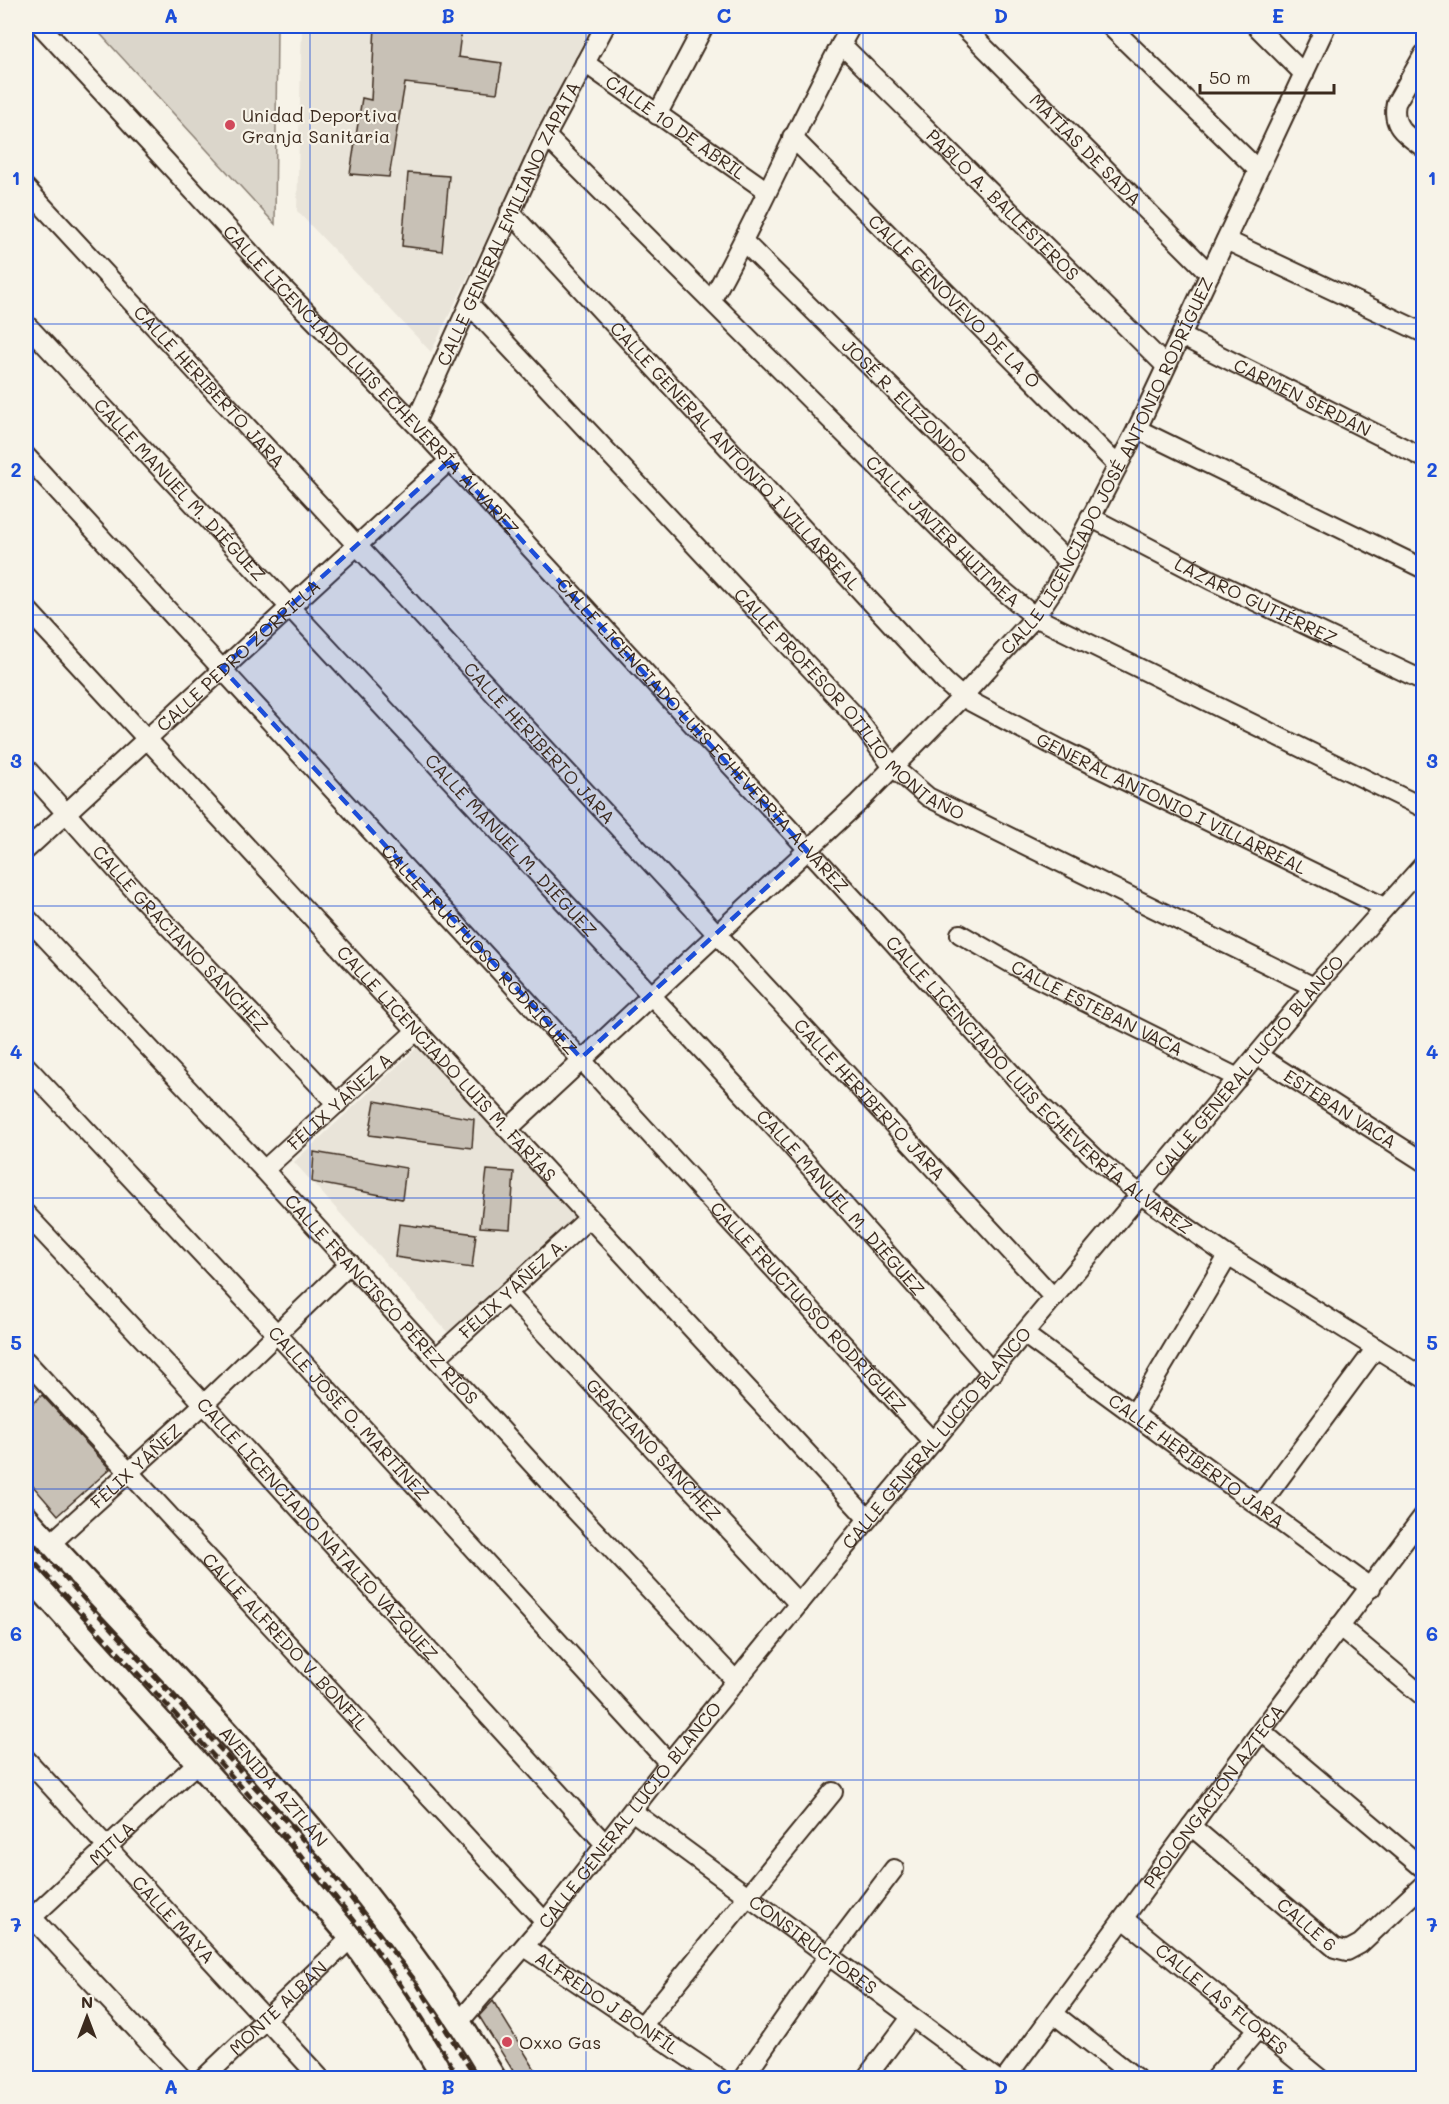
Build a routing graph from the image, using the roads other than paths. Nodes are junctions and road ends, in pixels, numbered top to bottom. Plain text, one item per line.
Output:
1 (40, 26) edge
2 (605, 26) edge
3 (704, 26) edge
4 (851, 26) edge
5 (963, 26) edge
6 (1110, 26) edge
7 (1256, 26) edge
8 (1326, 26) edge
9 (841, 44) junction
10 (1424, 54) edge
11 (585, 63) junction
12 (1304, 74) junction
13 (657, 115) junction
14 (546, 135) junction
15 (792, 137) junction
16 (1424, 147) edge
17 (1258, 170) junction
18 (26, 188) edge
19 (767, 191) junction
20 (510, 212) junction
21 (1226, 240) junction
22 (744, 242) junction
23 (1210, 274) junction
24 (712, 299) junction
25 (470, 305) junction
26 (26, 324) edge
27 (1424, 333) edge
28 (1181, 336) junction
29 (1166, 366) junction
30 (415, 423) junction
31 (1137, 429) junction
32 (26, 456) edge
33 (1424, 458) edge
34 (449, 461) junction
35 (1117, 465) junction
36 (1090, 517) junction
37 (358, 546) junction
38 (1067, 561) junction
39 (1424, 569) edge
40 (289, 607) junction
41 (26, 608) edge
42 (1035, 617) junction
43 (222, 668) junction
44 (1424, 681) edge
45 (963, 697) junction
46 (145, 739) junction
47 (893, 767) junction
48 (26, 768) edge
49 (1424, 808) edge
50 (66, 813) junction
51 (26, 850) edge
52 (807, 850) junction
53 (1424, 864) edge
54 (1384, 907) junction
55 (26, 917) edge
56 (716, 934) junction
57 (960, 934) dead end
58 (1314, 987) junction
59 (649, 995) junction
60 (416, 1032) junction
61 (1257, 1055) junction
62 (581, 1058) junction
63 (26, 1066) edge
64 (1238, 1078) junction
65 (337, 1104) junction
66 (508, 1129) junction
67 (1424, 1162) edge
68 (264, 1170) junction
69 (1141, 1196) junction
70 (26, 1214) edge
71 (589, 1218) junction
72 (1228, 1256) junction
73 (350, 1263) junction
74 (508, 1294) junction
75 (1054, 1298) junction
76 (277, 1334) junction
77 (1024, 1334) junction
78 (1376, 1348) junction
79 (436, 1358) junction
80 (26, 1361) edge
81 (993, 1372) junction
82 (1424, 1378) edge
83 (204, 1404) junction
84 (1134, 1414) junction
85 (933, 1442) junction
86 (127, 1473) junction
87 (1260, 1505) junction
88 (1424, 1515) edge
89 (26, 1517) edge
90 (868, 1520) junction
91 (1416, 1541) edge
92 (50, 1544) junction
93 (26, 1573) edge
94 (1371, 1588) junction
95 (799, 1604) junction
96 (1339, 1626) junction
97 (736, 1681) junction
98 (1424, 1697) edge
99 (1261, 1731) junction
100 (26, 1759) edge
101 (669, 1762) junction
102 (197, 1763) junction
103 (833, 1792) dead end
104 (632, 1811) junction
105 (1191, 1826) junction
106 (606, 1845) junction
107 (108, 1847) junction
108 (894, 1869) dead end
109 (1424, 1869) edge
110 (1424, 1884) edge
111 (748, 1895) junction
112 (28, 1917) edge
113 (1124, 1919) junction
114 (545, 1923) junction
115 (351, 1938) junction
116 (525, 1947) junction
117 (828, 1956) junction
118 (1054, 2014) junction
119 (910, 2019) junction
120 (266, 2020) junction
121 (460, 2021) junction
122 (641, 2027) junction
123 (1258, 2029) junction
124 (182, 2079) edge
125 (204, 2079) edge
126 (320, 2079) edge
127 (444, 2079) edge
128 (495, 2079) edge
129 (719, 2079) edge
130 (743, 2079) edge
131 (866, 2079) edge
132 (995, 2079) edge
133 (1006, 2079) edge
134 (1136, 2079) edge
135 (1215, 2079) edge
136 (1319, 2079) edge

1 - 30 street, CALLE LICENCIADO LUIS ECHEVERRÍA ÁLVAREZ
2 - 11 street, CALLE GENERAL EMILIANO ZAPATA
3 - 13 street
4 - 9 street
5 - 23 street, MATÍAS DE SADA
6 - 17 street
7 - 12 street
8 - 12 street, CALLE LICENCIADO JOSÉ ANTONIO RODRÍGUEZ
9 - 15 street
9 - 29 street, PABLO A. BALLESTEROS
10 - 16 street
11 - 13 street, CALLE 10 DE ABRIL
11 - 14 street, CALLE GENERAL EMILIANO ZAPATA
12 - 17 street, CALLE LICENCIADO JOSÉ ANTONIO RODRÍGUEZ
13 - 19 street, CALLE 10 DE ABRIL
14 - 20 street, CALLE GENERAL EMILIANO ZAPATA
14 - 24 street, CALLE JAVIER HUITMEA
15 - 19 street
15 - 35 street, CALLE GENOVEVO DE LA O
17 - 21 street, CALLE LICENCIADO JOSÉ ANTONIO RODRÍGUEZ
18 - 37 street, CALLE HERIBERTO JARA
19 - 22 street
20 - 25 street, CALLE GENERAL EMILIANO ZAPATA
20 - 45 street, CALLE GENERAL ANTONIO I VILLARREAL
21 - 23 street, CALLE LICENCIADO JOSÉ ANTONIO RODRÍGUEZ
21 - 27 street
22 - 24 street
22 - 38 street, JOSÉ R. ELIZONDO
23 - 28 street, CALLE LICENCIADO JOSÉ ANTONIO RODRÍGUEZ
24 - 42 street, CALLE JAVIER HUITMEA
25 - 30 street, CALLE GENERAL EMILIANO ZAPATA
25 - 47 street, CALLE PROFESOR OTILIO MONTAÑO
26 - 40 street, CALLE MANUEL M. DIÉGUEZ
28 - 29 street, CALLE LICENCIADO JOSÉ ANTONIO RODRÍGUEZ
28 - 33 street, CARMEN SERDÁN
29 - 31 street, CALLE LICENCIADO JOSÉ ANTONIO RODRÍGUEZ
30 - 34 street, CALLE LICENCIADO LUIS ECHEVERRÍA ÁLVAREZ
31 - 35 street, CALLE LICENCIADO JOSÉ ANTONIO RODRÍGUEZ
31 - 39 street
32 - 43 street, CALLE FRUCTUOSO RODRÍGUEZ
34 - 37 street, CALLE PEDRO ZORRILLA
34 - 52 street, CALLE LICENCIADO LUIS ECHEVERRÍA ÁLVAREZ
35 - 36 street, CALLE LICENCIADO JOSÉ ANTONIO RODRÍGUEZ
36 - 38 street, CALLE LICENCIADO JOSÉ ANTONIO RODRÍGUEZ
36 - 44 street, LÁZARO GUTIÉRREZ
37 - 40 street, CALLE PEDRO ZORRILLA
37 - 56 street, CALLE HERIBERTO JARA
38 - 42 street, CALLE LICENCIADO JOSÉ ANTONIO RODRÍGUEZ
40 - 43 street, CALLE PEDRO ZORRILLA
40 - 59 street, CALLE MANUEL M. DIÉGUEZ
41 - 46 street, CALLE LICENCIADO LUIS M. FARÍAS
42 - 45 street, CALLE LICENCIADO JOSÉ ANTONIO RODRÍGUEZ
42 - 49 street, CALLE JAVIER HUITMEA
43 - 46 street, CALLE PEDRO ZORRILLA
43 - 62 street, CALLE FRUCTUOSO RODRÍGUEZ
45 - 47 street, CALLE LICENCIADO JOSÉ ANTONIO RODRÍGUEZ
45 - 54 street, GENERAL ANTONIO I VILLARREAL
46 - 50 street, CALLE PEDRO ZORRILLA
46 - 60 street, CALLE LICENCIADO LUIS M. FARÍAS
47 - 52 street, CALLE LICENCIADO JOSÉ ANTONIO RODRÍGUEZ
47 - 58 street, CALLE PROFESOR OTILIO MONTAÑO
48 - 50 street, CALLE GRACIANO SÁNCHEZ
50 - 51 street, CALLE PEDRO ZORRILLA
50 - 65 street, CALLE GRACIANO SÁNCHEZ
52 - 56 street, CALLE LICENCIADO JOSÉ ANTONIO RODRÍGUEZ
52 - 69 street, CALLE LICENCIADO LUIS ECHEVERRÍA ÁLVAREZ
53 - 54 street, CALLE GENERAL LUCIO BLANCO
54 - 58 street, CALLE GENERAL LUCIO BLANCO
55 - 68 street, CALLE FRANCISCO PÉREZ RÍOS
56 - 59 street, CALLE LICENCIADO JOSÉ ANTONIO RODRÍGUEZ
56 - 75 street, CALLE HERIBERTO JARA
57 - 64 street, CALLE ESTEBAN VACA
58 - 61 street, CALLE GENERAL LUCIO BLANCO
59 - 62 street, CALLE LICENCIADO JOSÉ ANTONIO RODRÍGUEZ
59 - 81 street, CALLE MANUEL M. DIÉGUEZ
60 - 65 street, FÉLIX YÁÑEZ A
60 - 66 street, CALLE LICENCIADO LUIS M. FARÍAS
61 - 64 street, CALLE GENERAL LUCIO BLANCO
61 - 67 street, ESTEBAN VACA
62 - 66 street, CALLE LICENCIADO JOSÉ ANTONIO RODRÍGUEZ
62 - 85 street, CALLE FRUCTUOSO RODRÍGUEZ
63 - 76 street, CALLE JOSÉ O. MARTÍNEZ
64 - 69 street, CALLE GENERAL LUCIO BLANCO
65 - 68 street, FÉLIX YÁÑEZ A
66 - 71 street, CALLE LICENCIADO LUIS M. FARÍAS
68 - 73 street, CALLE FRANCISCO PÉREZ RÍOS
69 - 72 street, CALLE LICENCIADO LUIS ECHEVERRÍA ÁLVAREZ
69 - 75 street, CALLE GENERAL LUCIO BLANCO
70 - 83 street, CALLE LICENCIADO NATALIO VÁZQUEZ
71 - 74 street, FÉLIX YÁÑEZ A.
71 - 90 street, CALLE LICENCIADO LUIS M. FARÍAS
72 - 78 street, CALLE LICENCIADO LUIS ECHEVERRÍA ÁLVAREZ
72 - 84 street
73 - 76 street, FÉLIX YÁÑEZ
73 - 79 street, CALLE FRANCISCO PÉREZ RÍOS
74 - 79 street, FÉLIX YÁÑEZ A.
74 - 95 street, GRACIANO SÁNCHEZ
75 - 77 street, CALLE GENERAL LUCIO BLANCO
76 - 83 street, FÉLIX YÁÑEZ
76 - 101 street, CALLE JOSÉ O. MARTÍNEZ
77 - 81 street, CALLE GENERAL LUCIO BLANCO
77 - 84 street, CALLE HERIBERTO JARA
78 - 82 street, CALLE LICENCIADO LUIS ECHEVERRÍA ÁLVAREZ
78 - 87 street
79 - 97 street, CALLE FRANCISCO PÉREZ RÍOS
80 - 86 street, CALLE ALFREDO V. BONFIL
81 - 85 street, CALLE GENERAL LUCIO BLANCO
83 - 86 street, FÉLIX YÁÑEZ
83 - 106 street, CALLE LICENCIADO NATALIO VÁZQUEZ
84 - 87 street, CALLE HERIBERTO JARA
85 - 90 street, CALLE GENERAL LUCIO BLANCO
86 - 92 street, FÉLIX YÁÑEZ
86 - 114 street, CALLE ALFREDO V. BONFIL
87 - 94 street, CALLE HERIBERTO JARA
88 - 91 street, PROLONGACIÓN AZTECA
89 - 92 main road, AVENIDA AZTLÁN
90 - 95 street, CALLE GENERAL LUCIO BLANCO
91 - 94 street, PROLONGACIÓN AZTECA
92 - 121 main road, AVENIDA AZTLÁN
93 - 102 main road
94 - 96 street, PROLONGACIÓN AZTECA
95 - 97 street, CALLE GENERAL LUCIO BLANCO
96 - 98 street
96 - 99 street, PROLONGACIÓN AZTECA
97 - 101 street, CALLE GENERAL LUCIO BLANCO
99 - 105 street, PROLONGACIÓN AZTECA
99 - 109 street
100 - 107 street, CALLE MAYA
101 - 104 street, CALLE GENERAL LUCIO BLANCO
102 - 107 street, MITLA
102 - 115 main road
103 - 111 street
104 - 106 street, CALLE GENERAL LUCIO BLANCO
104 - 111 street, CONSTRUCTORES
105 - 110 street, CALLE 6
105 - 113 street, PROLONGACIÓN AZTECA
106 - 114 street, CALLE GENERAL LUCIO BLANCO
107 - 112 street, MITLA
107 - 120 street, CALLE MAYA
108 - 117 street
111 - 117 street, CONSTRUCTORES
111 - 122 street
112 - 124 street
113 - 118 street, PROLONGACIÓN AZTECA
113 - 123 street, CALLE LAS FLORES
114 - 116 street, CALLE GENERAL LUCIO BLANCO
115 - 120 street, MONTE ALBÁN
115 - 127 main road
116 - 121 street, CALLE GENERAL LUCIO BLANCO
116 - 122 street, ALFREDO J BONFÍL
117 - 119 street, CONSTRUCTORES
117 - 130 street
118 - 133 street, PROLONGACIÓN AZTECA
118 - 134 street
119 - 131 street
119 - 132 street, CONSTRUCTORES
120 - 125 street, MONTE ALBÁN
120 - 126 street, CALLE MAYA
121 - 128 main road, AVENIDA AZTLÁN
122 - 129 street, ALFREDO J BONFÍL
123 - 135 street
123 - 136 street, CALLE LAS FLORES

